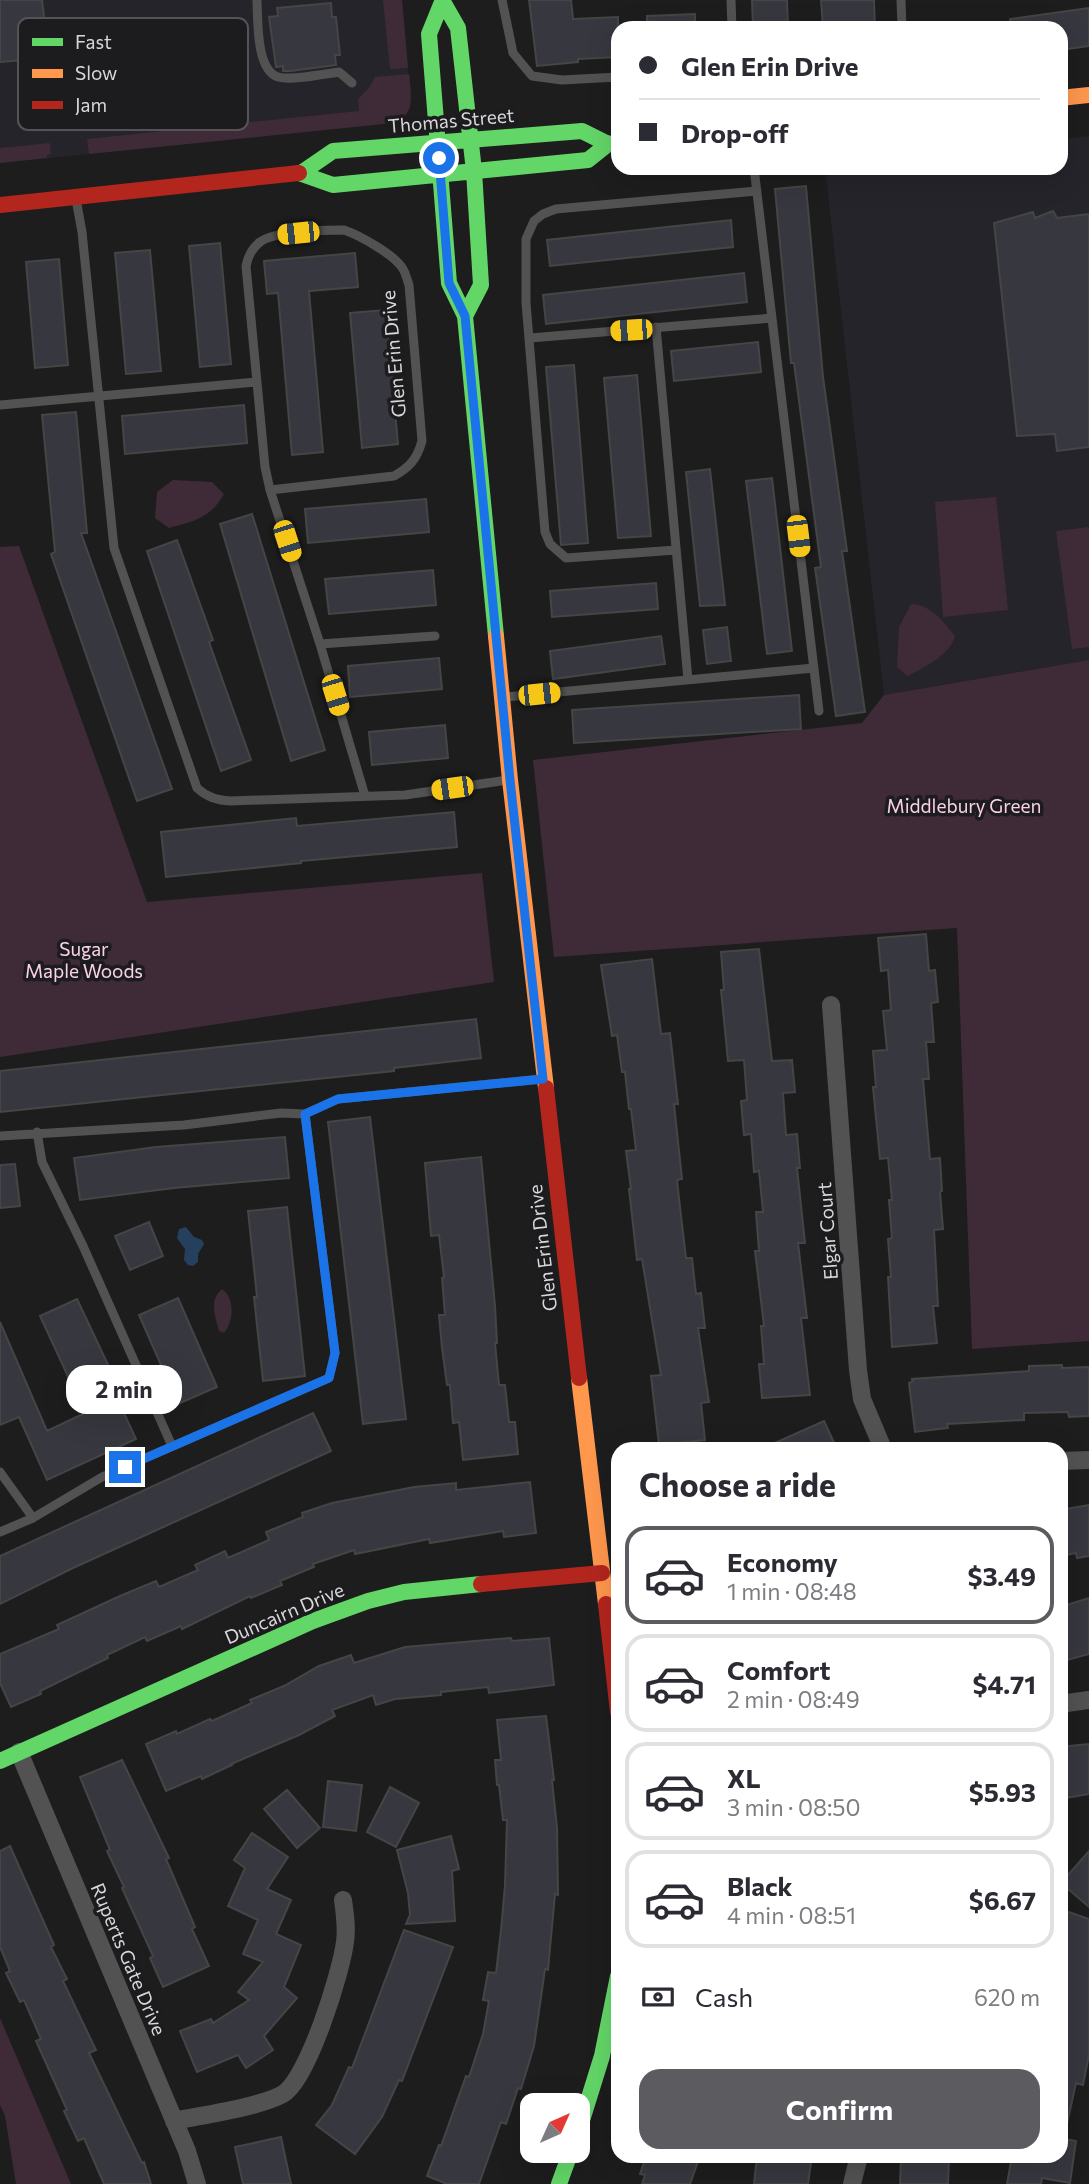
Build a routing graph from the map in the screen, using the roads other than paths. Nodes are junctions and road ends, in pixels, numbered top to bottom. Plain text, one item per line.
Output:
1 (502, 0) edge
2 (731, 0) edge
3 (901, 0) edge
4 (257, 1) edge
5 (442, 1) edge
6 (732, 21) edge
7 (902, 21) edge
8 (611, 77) edge
9 (352, 83) dead end
10 (1089, 95) edge
11 (1068, 97) edge
12 (471, 140) junction
13 (611, 142) edge
14 (438, 143) junction
15 (611, 144) edge
16 (474, 171) junction
17 (301, 173) junction
18 (440, 174) junction
19 (755, 175) edge
20 (757, 191) junction
21 (75, 197) junction
22 (0, 205) edge
23 (465, 316) junction
24 (772, 318) junction
25 (656, 327) junction
26 (530, 338) junction
27 (257, 382) junction
28 (99, 396) junction
29 (0, 405) edge
30 (270, 490) junction
31 (677, 550) junction
32 (435, 636) dead end
33 (320, 644) junction
34 (814, 668) junction
35 (688, 680) junction
36 (503, 697) junction
37 (819, 711) dead end
38 (510, 780) junction
39 (365, 796) junction
40 (831, 1005) dead end
41 (543, 1079) junction
42 (305, 1114) junction
43 (37, 1132) junction
44 (0, 1136) edge
45 (880, 1442) edge
46 (172, 1446) junction
47 (1089, 1460) edge
48 (1068, 1461) edge
49 (0, 1472) edge
50 (33, 1518) junction
51 (0, 1532) edge
52 (610, 1573) edge
53 (1089, 1700) edge
54 (1068, 1703) edge
55 (19, 1752) junction
56 (0, 1761) edge
57 (343, 1900) dead end
58 (611, 2017) edge
59 (590, 2096) edge
60 (174, 2121) junction
61 (567, 2163) edge
62 (857, 2163) edge
63 (197, 2184) edge
64 (559, 2184) edge
65 (852, 2184) edge

1 - 8 lane
2 - 6 lane
3 - 7 lane
4 - 9 lane
5 - 12 street, Glen Erin Drive
5 - 14 street, Glen Erin Drive
10 - 11 street
12 - 13 street, Thomas Street
12 - 14 street, Thomas Street
12 - 16 street, Glen Erin Drive
14 - 17 street, Thomas Street
14 - 18 street, Glen Erin Drive
15 - 16 street, Thomas Street
16 - 18 street, Thomas Street
16 - 23 street, Glen Erin Drive
17 - 18 street, Thomas Street
17 - 21 street, Thomas Street
18 - 23 street, Glen Erin Drive
19 - 20 lane
20 - 24 lane
20 - 26 lane
21 - 22 street, Thomas Street
21 - 28 lane
23 - 36 street, Glen Erin Drive
24 - 25 lane
24 - 34 lane
25 - 26 lane
25 - 31 lane
26 - 31 lane
27 - 28 lane
27 - 30 lane, Glen Erin Drive
27 - 30 lane, Glen Erin Drive
28 - 29 lane
28 - 39 lane
30 - 33 lane, Glen Erin Drive
31 - 35 lane
32 - 33 lane
33 - 39 lane, Glen Erin Drive
34 - 35 lane
34 - 37 lane
35 - 36 lane
36 - 38 street, Glen Erin Drive
38 - 39 lane
38 - 41 street, Glen Erin Drive
40 - 45 street, Elgar Court
41 - 42 lane
41 - 52 street, Glen Erin Drive
42 - 43 lane
42 - 46 lane
43 - 44 lane
43 - 46 lane
46 - 50 lane
47 - 48 street
49 - 50 lane
50 - 51 lane
52 - 55 street, Duncairn Drive
53 - 54 street
55 - 56 street, Duncairn Drive
55 - 60 street, Ruperts Gate Drive
57 - 60 street
58 - 59 street
60 - 63 street, Ruperts Gate Drive
61 - 64 street
62 - 65 street

